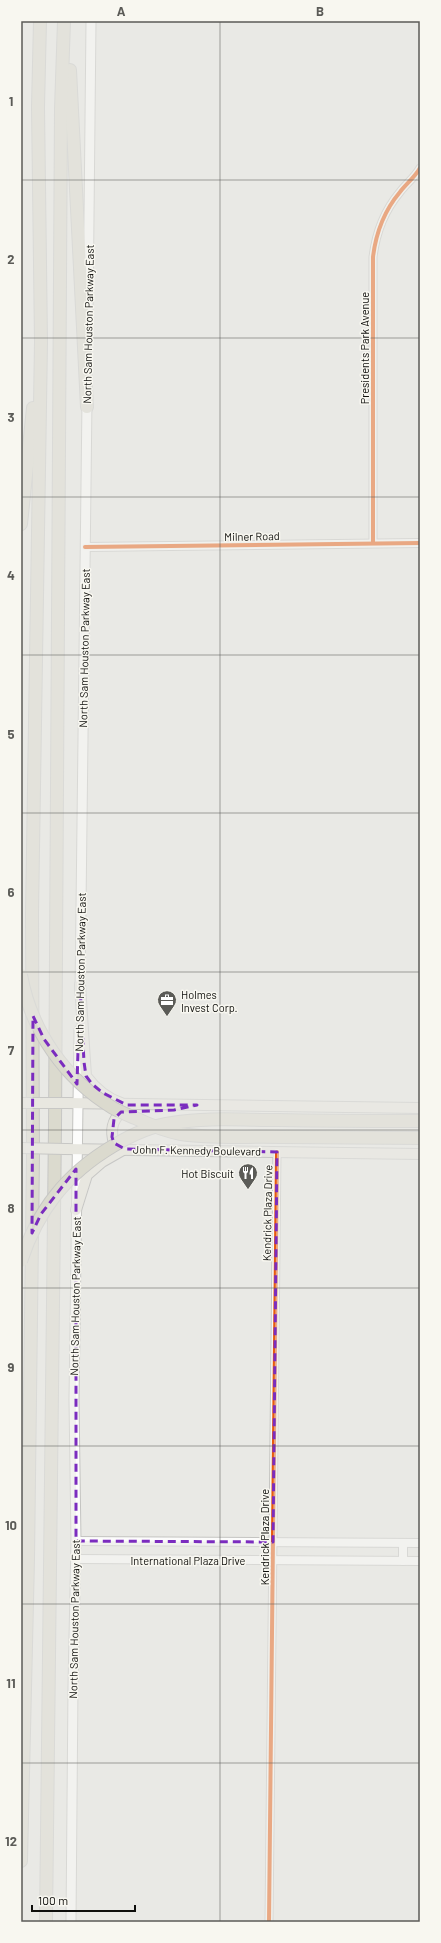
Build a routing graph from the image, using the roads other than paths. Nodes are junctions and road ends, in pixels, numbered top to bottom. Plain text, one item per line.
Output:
1 (40, 21) edge
2 (66, 21) edge
3 (90, 21) edge
4 (420, 168) edge
5 (41, 342) junction
6 (87, 407) junction
7 (21, 524) edge
8 (372, 543) junction
9 (420, 543) edge
10 (85, 548) junction
11 (21, 976) edge
12 (80, 985) junction
13 (21, 1103) edge
14 (77, 1104) junction
15 (127, 1105) junction
16 (197, 1105) junction
17 (420, 1108) edge
18 (420, 1121) edge
19 (420, 1138) edge
20 (21, 1148) edge
21 (76, 1149) junction
22 (125, 1149) junction
23 (277, 1152) junction
24 (420, 1154) edge
25 (76, 1210) junction
26 (21, 1261) edge
27 (76, 1541) junction
28 (273, 1542) junction
29 (403, 1543) junction
30 (420, 1543) edge
31 (76, 1559) junction
32 (272, 1559) junction
33 (403, 1561) junction
34 (420, 1561) edge
35 (21, 1855) edge
36 (21, 1861) edge
37 (46, 1922) edge
38 (71, 1922) edge
39 (269, 1922) edge

1 - 5 highway
2 - 6 highway
2 - 37 highway, North Sam Houston Parkway East
3 - 6 main road, North Sam Houston Parkway East
4 - 8 street, Presidents Park Avenue
5 - 7 highway
5 - 35 highway
6 - 10 main road, North Sam Houston Parkway East
8 - 9 street, Milner Road
8 - 10 street, Milner Road
10 - 12 main road, North Sam Houston Parkway East
11 - 19 highway, bridge
12 - 14 main road, North Sam Houston Parkway East
12 - 15 main road
13 - 14 main road, bridge
14 - 15 main road
14 - 21 main road, North Sam Houston Parkway East
15 - 16 main road
16 - 17 main road
16 - 22 main road
18 - 26 highway, bridge
20 - 21 main road, John F. Kennedy Boulevard, bridge
21 - 22 main road, John F. Kennedy Boulevard
21 - 25 main road, North Sam Houston Parkway East
22 - 23 main road, John F. Kennedy Boulevard
22 - 25 main road
23 - 24 main road, John F. Kennedy Boulevard
23 - 28 street, Kendrick Plaza Drive
25 - 27 main road, North Sam Houston Parkway East
27 - 28 street, International Plaza Drive
27 - 31 main road, North Sam Houston Parkway East
28 - 29 street, International Plaza Drive
28 - 32 street, Kendrick Plaza Drive
29 - 30 street, International Plaza Drive
29 - 33 street
31 - 32 street, International Plaza Drive
31 - 38 main road, North Sam Houston Parkway East
32 - 33 street, International Plaza Drive
32 - 39 street, Kendrick Plaza Drive
33 - 34 street, International Plaza Drive
35 - 36 highway

